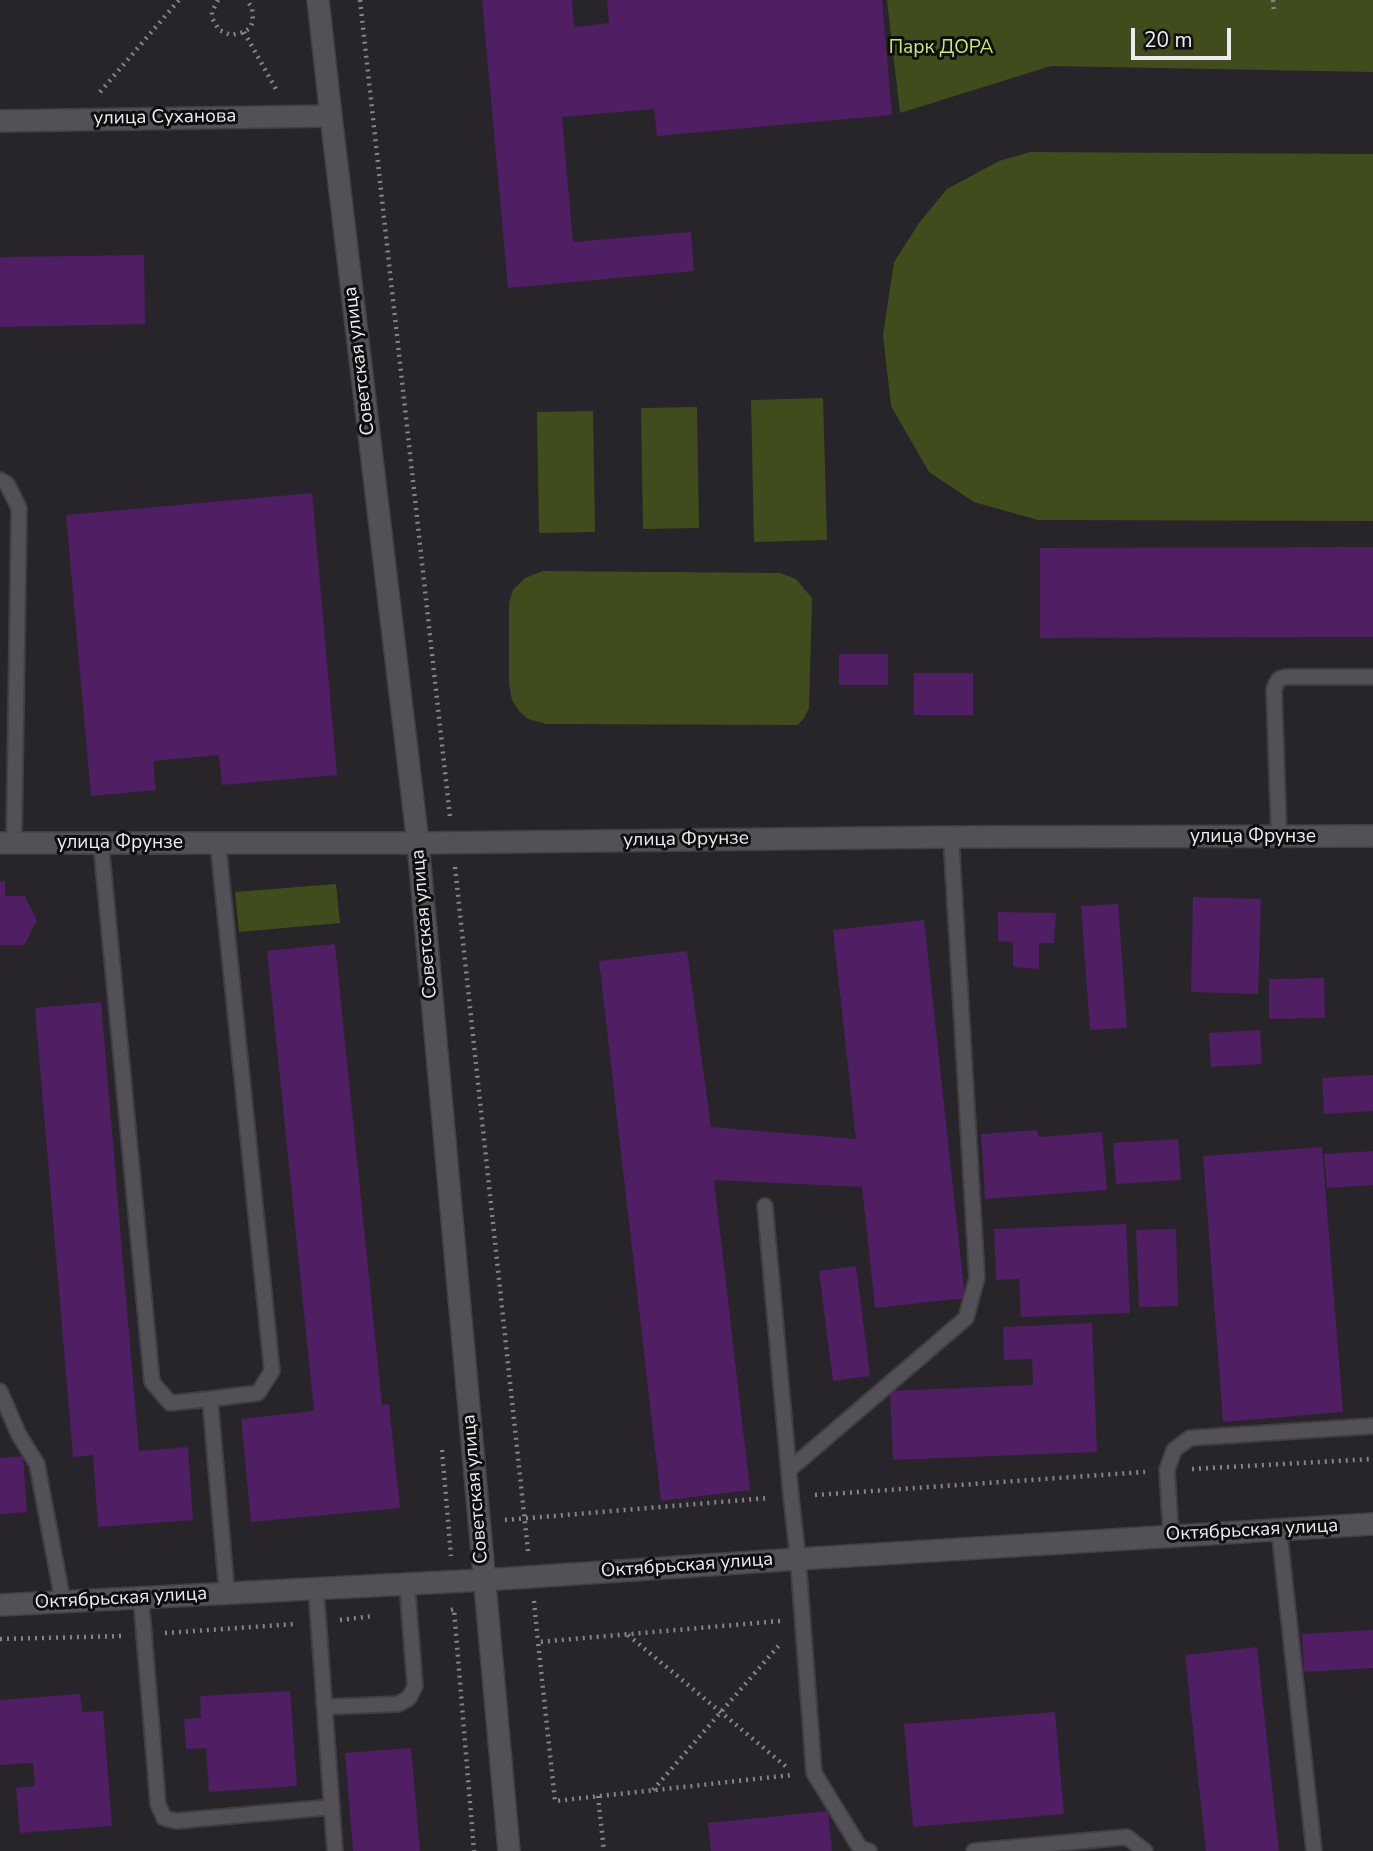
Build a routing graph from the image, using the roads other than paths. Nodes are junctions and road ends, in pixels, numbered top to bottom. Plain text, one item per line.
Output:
1 (318, 0) edge
2 (331, 116) junction
3 (0, 121) edge
4 (0, 480) edge
5 (1373, 677) edge
6 (1373, 836) edge
7 (951, 837) junction
8 (1279, 837) junction
9 (7, 842) edge
10 (101, 844) junction
11 (218, 844) junction
12 (418, 844) junction
13 (765, 1206) dead end
14 (0, 1391) edge
15 (210, 1399) junction
16 (1373, 1426) edge
17 (790, 1469) junction
18 (1373, 1524) edge
19 (1279, 1529) junction
20 (1171, 1536) junction
21 (798, 1559) junction
22 (484, 1580) junction
23 (407, 1584) junction
24 (316, 1589) junction
25 (227, 1594) junction
26 (141, 1598) junction
27 (63, 1602) junction
28 (0, 1605) edge
29 (325, 1707) junction
30 (332, 1807) junction
31 (335, 1851) edge
32 (509, 1851) edge
33 (869, 1851) edge
34 (974, 1851) edge
35 (1145, 1851) edge
36 (1314, 1851) edge

1 - 2 street, Советская улица
2 - 3 street, улица Суханова
2 - 12 street, Советская улица
4 - 9 lane
5 - 8 lane
6 - 8 street, улица Фрунзе
7 - 8 street, улица Фрунзе
7 - 12 street, улица Фрунзе
7 - 17 lane
9 - 10 street, улица Фрунзе
10 - 11 street, улица Фрунзе
10 - 15 lane
11 - 12 street, улица Фрунзе
11 - 15 lane
12 - 22 street, Советская улица
13 - 17 lane
14 - 27 lane
15 - 25 lane
16 - 20 lane
17 - 21 lane
18 - 19 street, Октябрьская улица
19 - 20 street, Октябрьская улица
19 - 36 lane
20 - 21 street, Октябрьская улица
21 - 22 street, Октябрьская улица
21 - 33 lane
22 - 23 street, Октябрьская улица
22 - 32 street, Советская улица
23 - 24 street, Октябрьская улица
23 - 29 lane
24 - 25 street, Октябрьская улица
24 - 29 lane
25 - 26 street, Октябрьская улица
26 - 27 street, Октябрьская улица
26 - 30 lane
27 - 28 street, Октябрьская улица
29 - 30 lane
30 - 31 lane
34 - 35 lane

